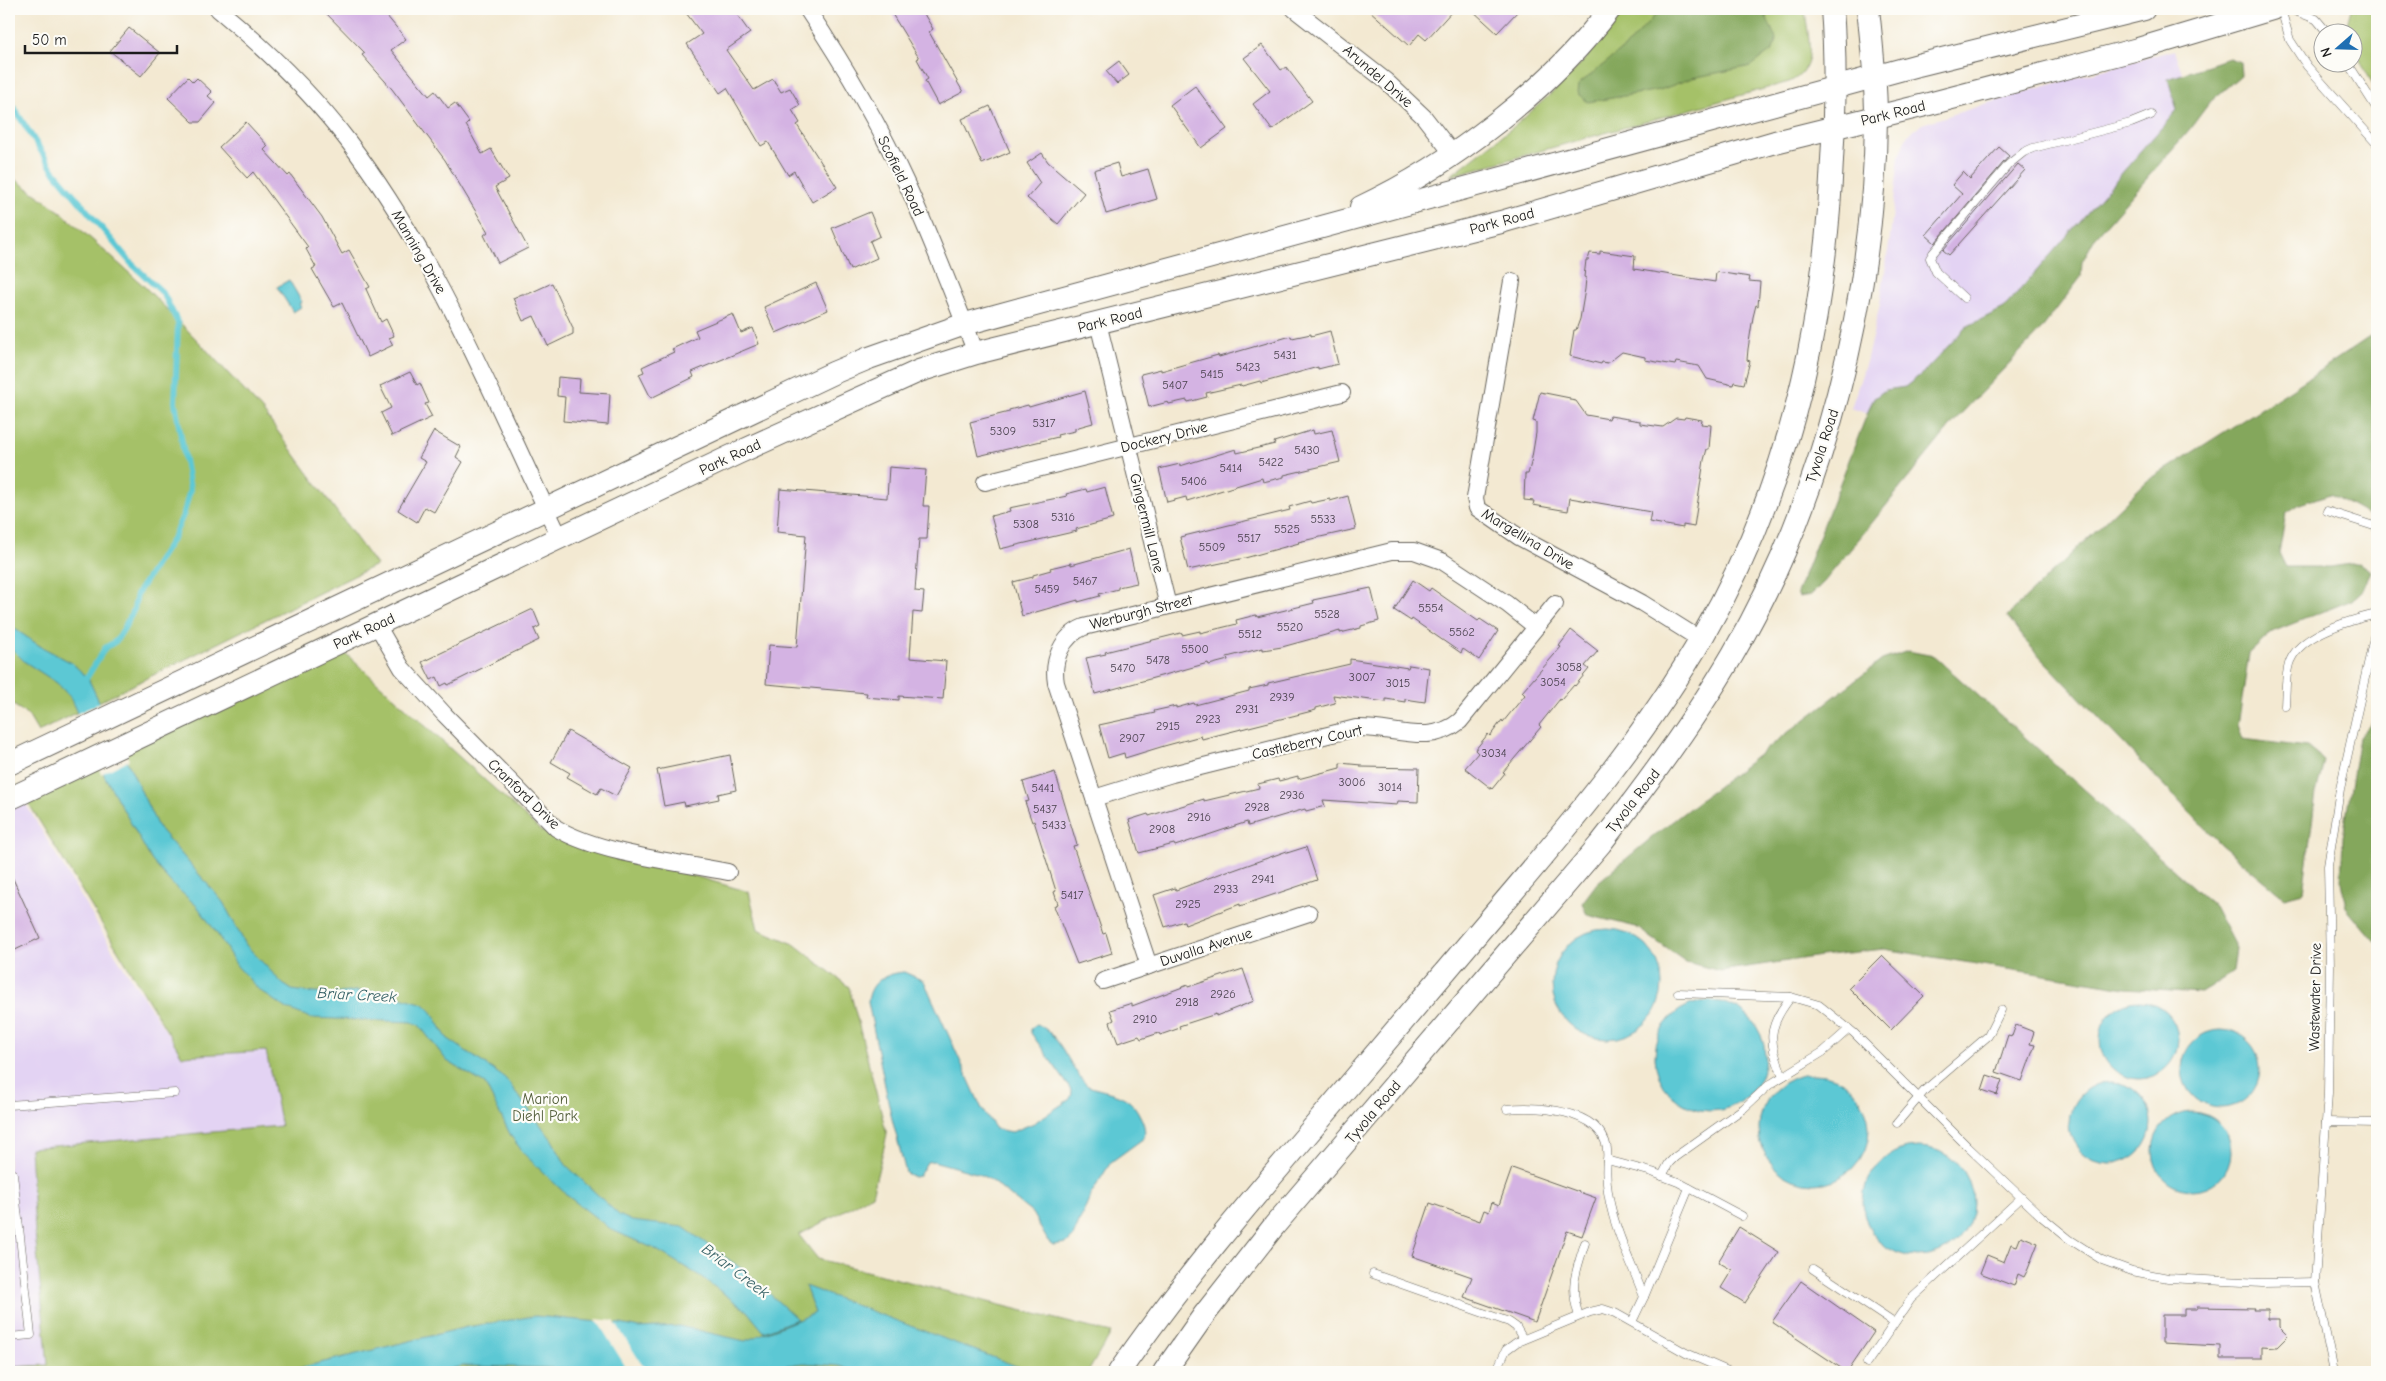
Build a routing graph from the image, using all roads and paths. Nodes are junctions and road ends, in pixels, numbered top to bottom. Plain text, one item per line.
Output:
1 (218, 9) edge
2 (807, 9) edge
3 (1294, 9) edge
4 (1610, 9) edge
5 (1832, 9) edge
6 (1868, 9) edge
7 (2144, 9) edge
8 (2272, 9) edge
9 (2281, 9) edge
10 (2290, 9) edge
11 (2319, 22) edge
12 (2353, 72) edge
13 (1874, 77) junction
14 (1835, 88) junction
15 (2377, 109) edge
16 (2151, 115) dead end
17 (1876, 117) junction
18 (1834, 127) junction
19 (2377, 144) edge
20 (1452, 153) junction
21 (1293, 235) junction
22 (1512, 281) dead end
23 (1964, 298) dead end
24 (1098, 323) junction
25 (965, 324) junction
26 (976, 353) junction
27 (1342, 392) dead end
28 (1128, 446) junction
29 (985, 482) dead end
30 (546, 509) junction
31 (2327, 511) dead end
32 (2377, 527) edge
33 (560, 538) junction
34 (1555, 604) dead end
35 (1168, 606) junction
36 (2377, 614) edge
37 (2377, 624) edge
38 (377, 625) junction
39 (1536, 627) junction
40 (1701, 640) junction
41 (2285, 706) dead end
42 (9, 764) edge
43 (1094, 798) junction
44 (9, 799) edge
45 (728, 872) dead end
46 (1309, 913) dead end
47 (1149, 966) junction
48 (1103, 981) dead end
49 (1678, 993) dead end
50 (1791, 997) junction
51 (2000, 1010) dead end
52 (1849, 1030) junction
53 (1783, 1076) junction
54 (175, 1093) dead end
55 (1918, 1098) junction
56 (9, 1105) edge
57 (1507, 1109) dead end
58 (2326, 1122) junction
59 (1897, 1123) dead end
60 (2377, 1123) edge
61 (1608, 1160) junction
62 (9, 1174) edge
63 (1662, 1176) junction
64 (1689, 1188) junction
65 (2021, 1198) junction
66 (1742, 1216) dead end
67 (1585, 1243) dead end
68 (1813, 1268) dead end
69 (1374, 1274) dead end
70 (2315, 1282) junction
71 (1644, 1297) junction
72 (1579, 1316) junction
73 (1632, 1322) junction
74 (1894, 1323) junction
75 (9, 1337) edge
76 (1523, 1339) junction
77 (1867, 1363) dead end
78 (1168, 1365) edge
79 (1119, 1372) edge
80 (1496, 1372) edge
81 (1730, 1372) edge
82 (2334, 1372) edge

1 - 30 street, Manning Drive
2 - 25 street, Scofield Road
3 - 20 street, Arundel Drive
4 - 20 main road
5 - 14 main road
6 - 13 main road, Tyvola Road
7 - 13 main road, Park Road
8 - 17 main road, Park Road
9 - 19 lane
10 - 11 lane
12 - 15 lane
13 - 14 main road, Park Road
13 - 17 main road, Tyvola Road
14 - 18 main road
14 - 21 main road, Park Road
16 - 23 lane
17 - 18 main road, Park Road
17 - 78 main road, Tyvola Road
18 - 24 main road, Park Road
18 - 40 main road
20 - 21 main road
21 - 25 main road, Park Road
22 - 40 street, Margellina Drive
24 - 26 main road, Park Road
24 - 28 street, Gingermill Lane
25 - 26 street, Scofield Road
25 - 30 main road, Park Road
26 - 33 main road, Park Road
27 - 28 street, Dockery Drive
28 - 29 street, Dockery Drive
28 - 35 street, Gingermill Lane
30 - 33 street, Manning Drive
30 - 42 main road, Park Road
31 - 32 lane
33 - 38 main road, Park Road
34 - 39 street, Castleberry Court
35 - 39 street, Werburgh Street
35 - 43 street, Werburgh Street
36 - 41 lane
37 - 58 lane, Wastewater Drive
38 - 44 main road, Park Road
38 - 45 street, Cranford Drive
39 - 43 street, Castleberry Court
40 - 79 main road
43 - 47 street, Werburgh Street
46 - 47 street, Duvalla Avenue
47 - 48 street, Duvalla Avenue
49 - 50 lane
50 - 52 lane
50 - 53 lane
51 - 55 lane
52 - 53 lane
52 - 55 lane
53 - 63 lane
54 - 56 lane
55 - 59 lane
55 - 65 lane
57 - 61 lane
58 - 60 lane
58 - 70 lane, Wastewater Drive
61 - 63 lane
61 - 71 lane
62 - 75 lane
63 - 64 lane
64 - 66 lane
64 - 71 lane
65 - 70 lane
65 - 74 lane
67 - 72 lane
68 - 74 lane
69 - 76 lane
70 - 82 lane, Wastewater Drive
71 - 73 lane
72 - 73 lane
72 - 76 lane
73 - 81 lane
74 - 77 lane
76 - 80 lane

